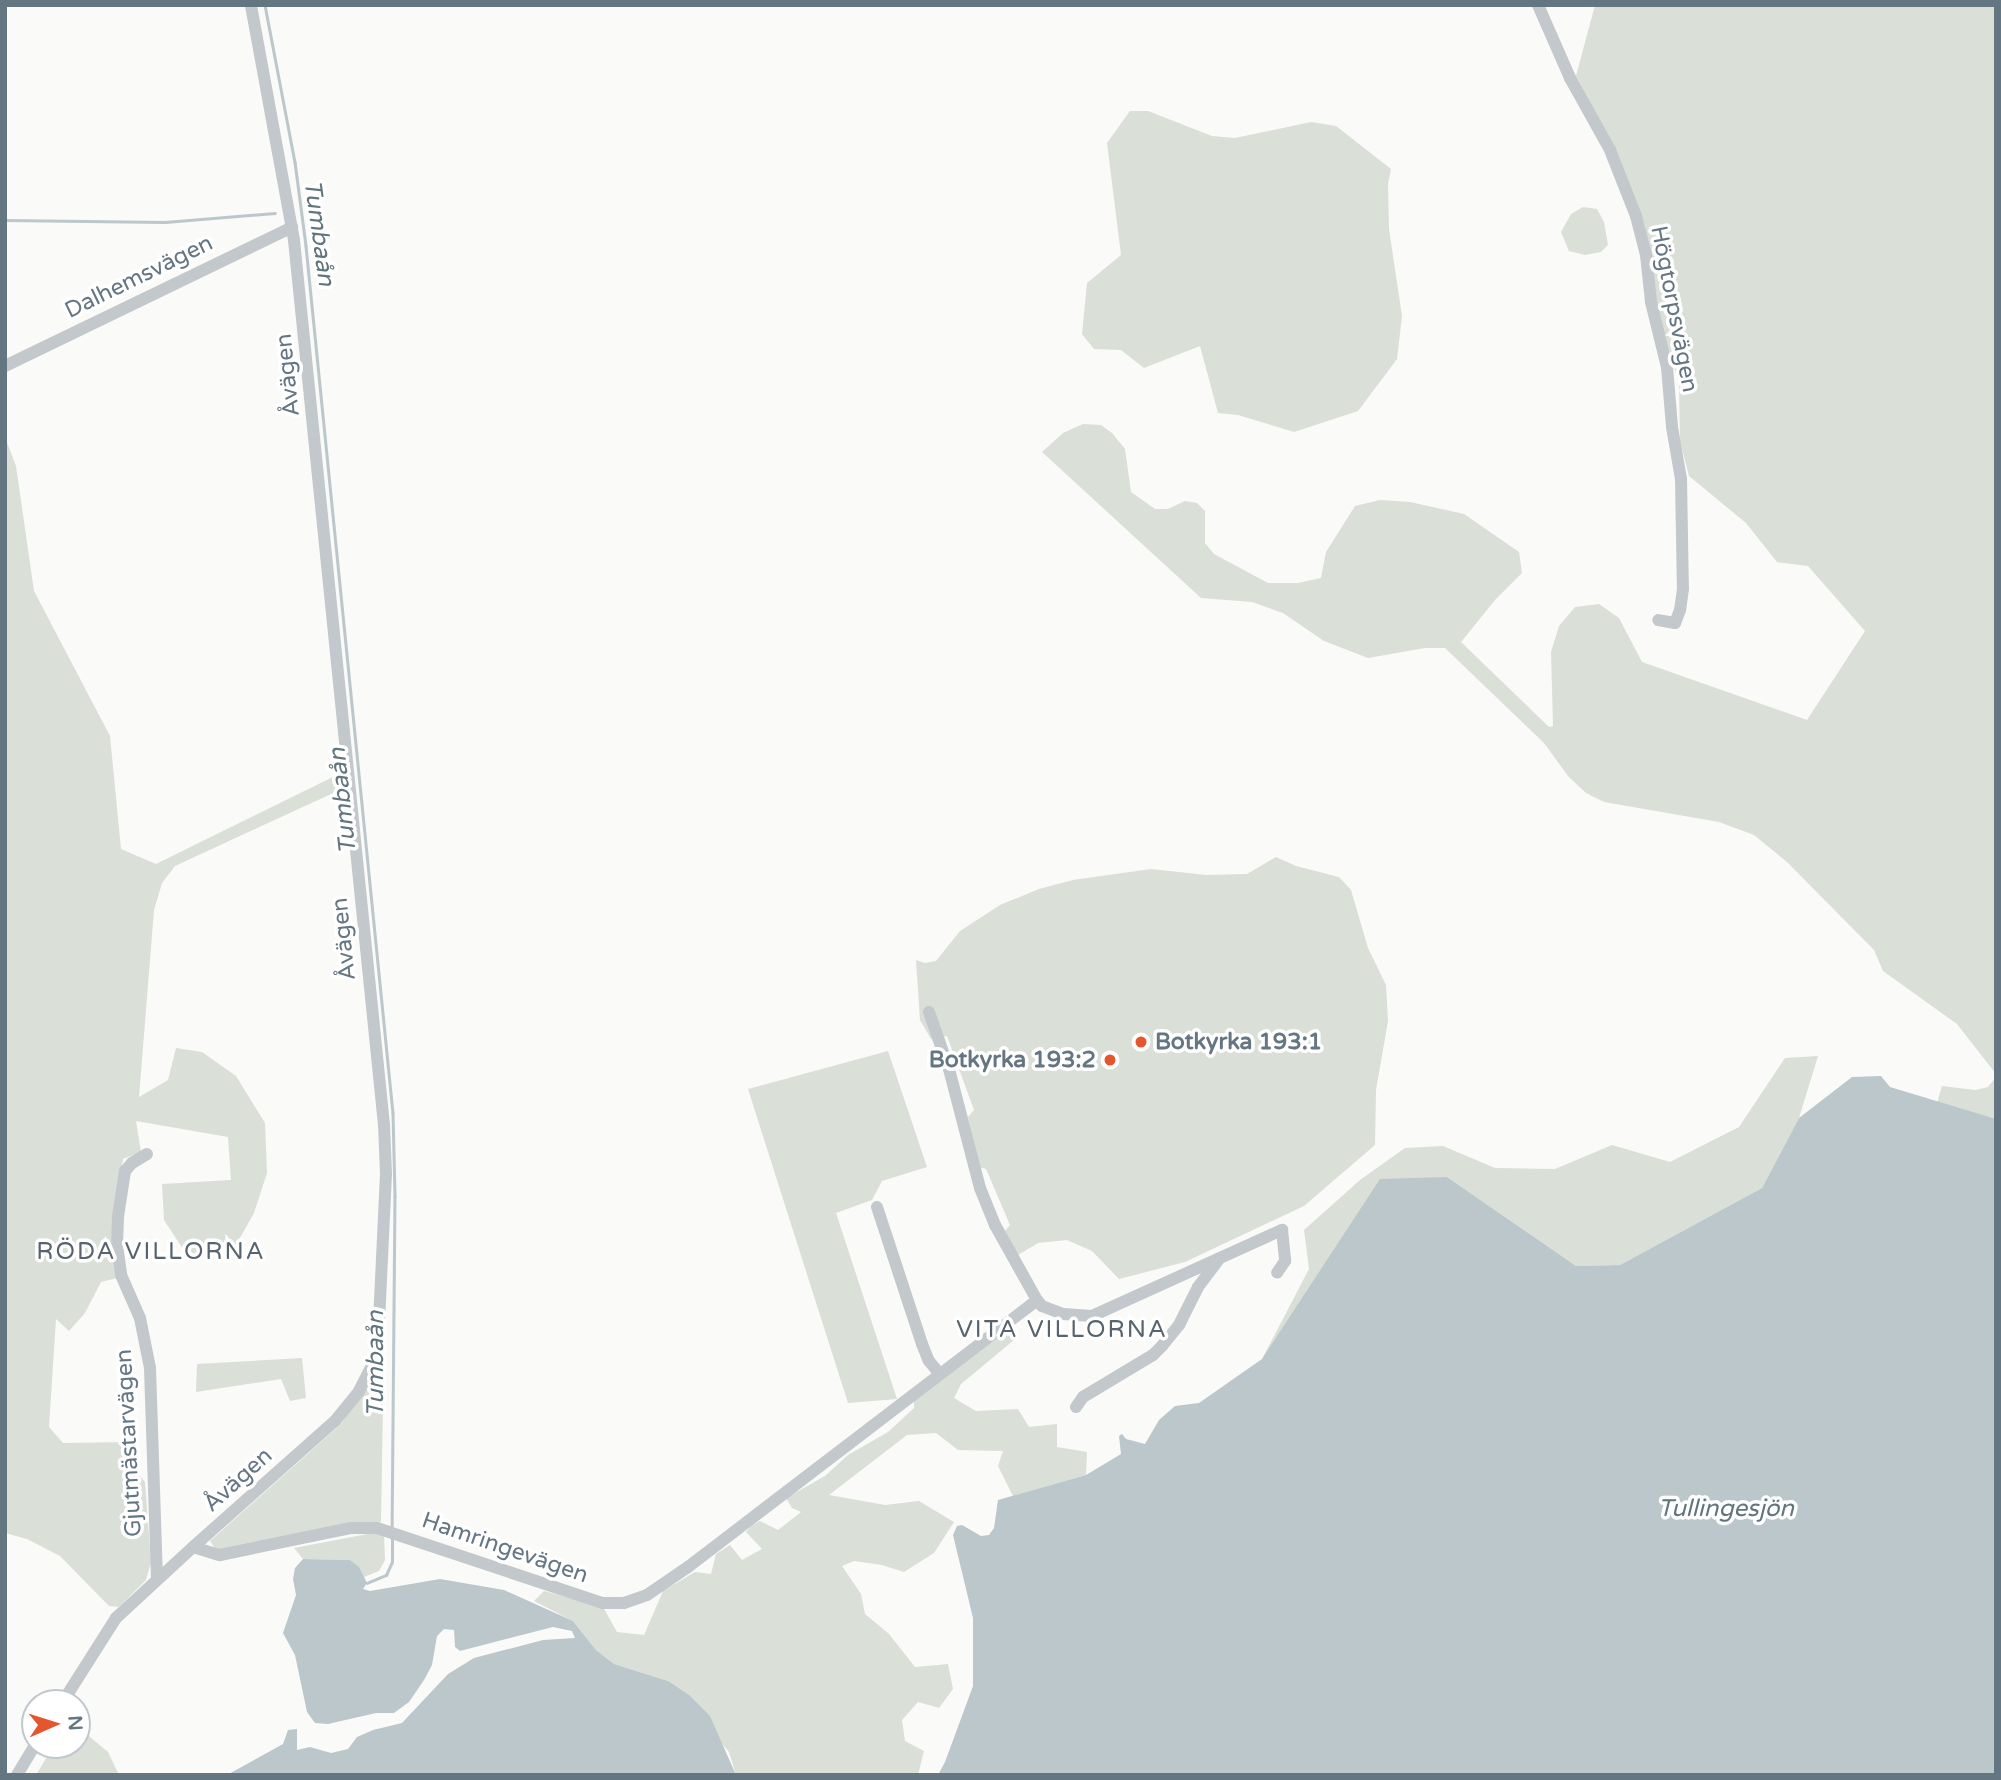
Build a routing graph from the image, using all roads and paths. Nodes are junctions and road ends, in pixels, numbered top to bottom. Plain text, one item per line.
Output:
1 (251, 5) edge
2 (1538, 5) edge
3 (292, 227) junction
4 (5, 366) edge
5 (1658, 620) dead end
6 (929, 1012) dead end
7 (147, 1154) dead end
8 (877, 1207) dead end
9 (1220, 1258) junction
10 (1277, 1273) dead end
11 (1037, 1300) junction
12 (940, 1374) junction
13 (1076, 1407) dead end
14 (193, 1547) junction
15 (157, 1578) junction
16 (71, 1689) edge
17 (26, 1759) edge
18 (16, 1775) edge

1 - 3 street, Åvägen
2 - 5 street, Högtorpsvägen
3 - 4 street, Dalhemsvägen
3 - 14 street, Åvägen
6 - 11 street
7 - 15 street, Gjutmästarvägen
8 - 12 street
9 - 10 street
9 - 11 street
9 - 13 street
11 - 12 street, Hamringevägen
12 - 14 street, Hamringevägen
14 - 15 street
15 - 16 street
17 - 18 street

